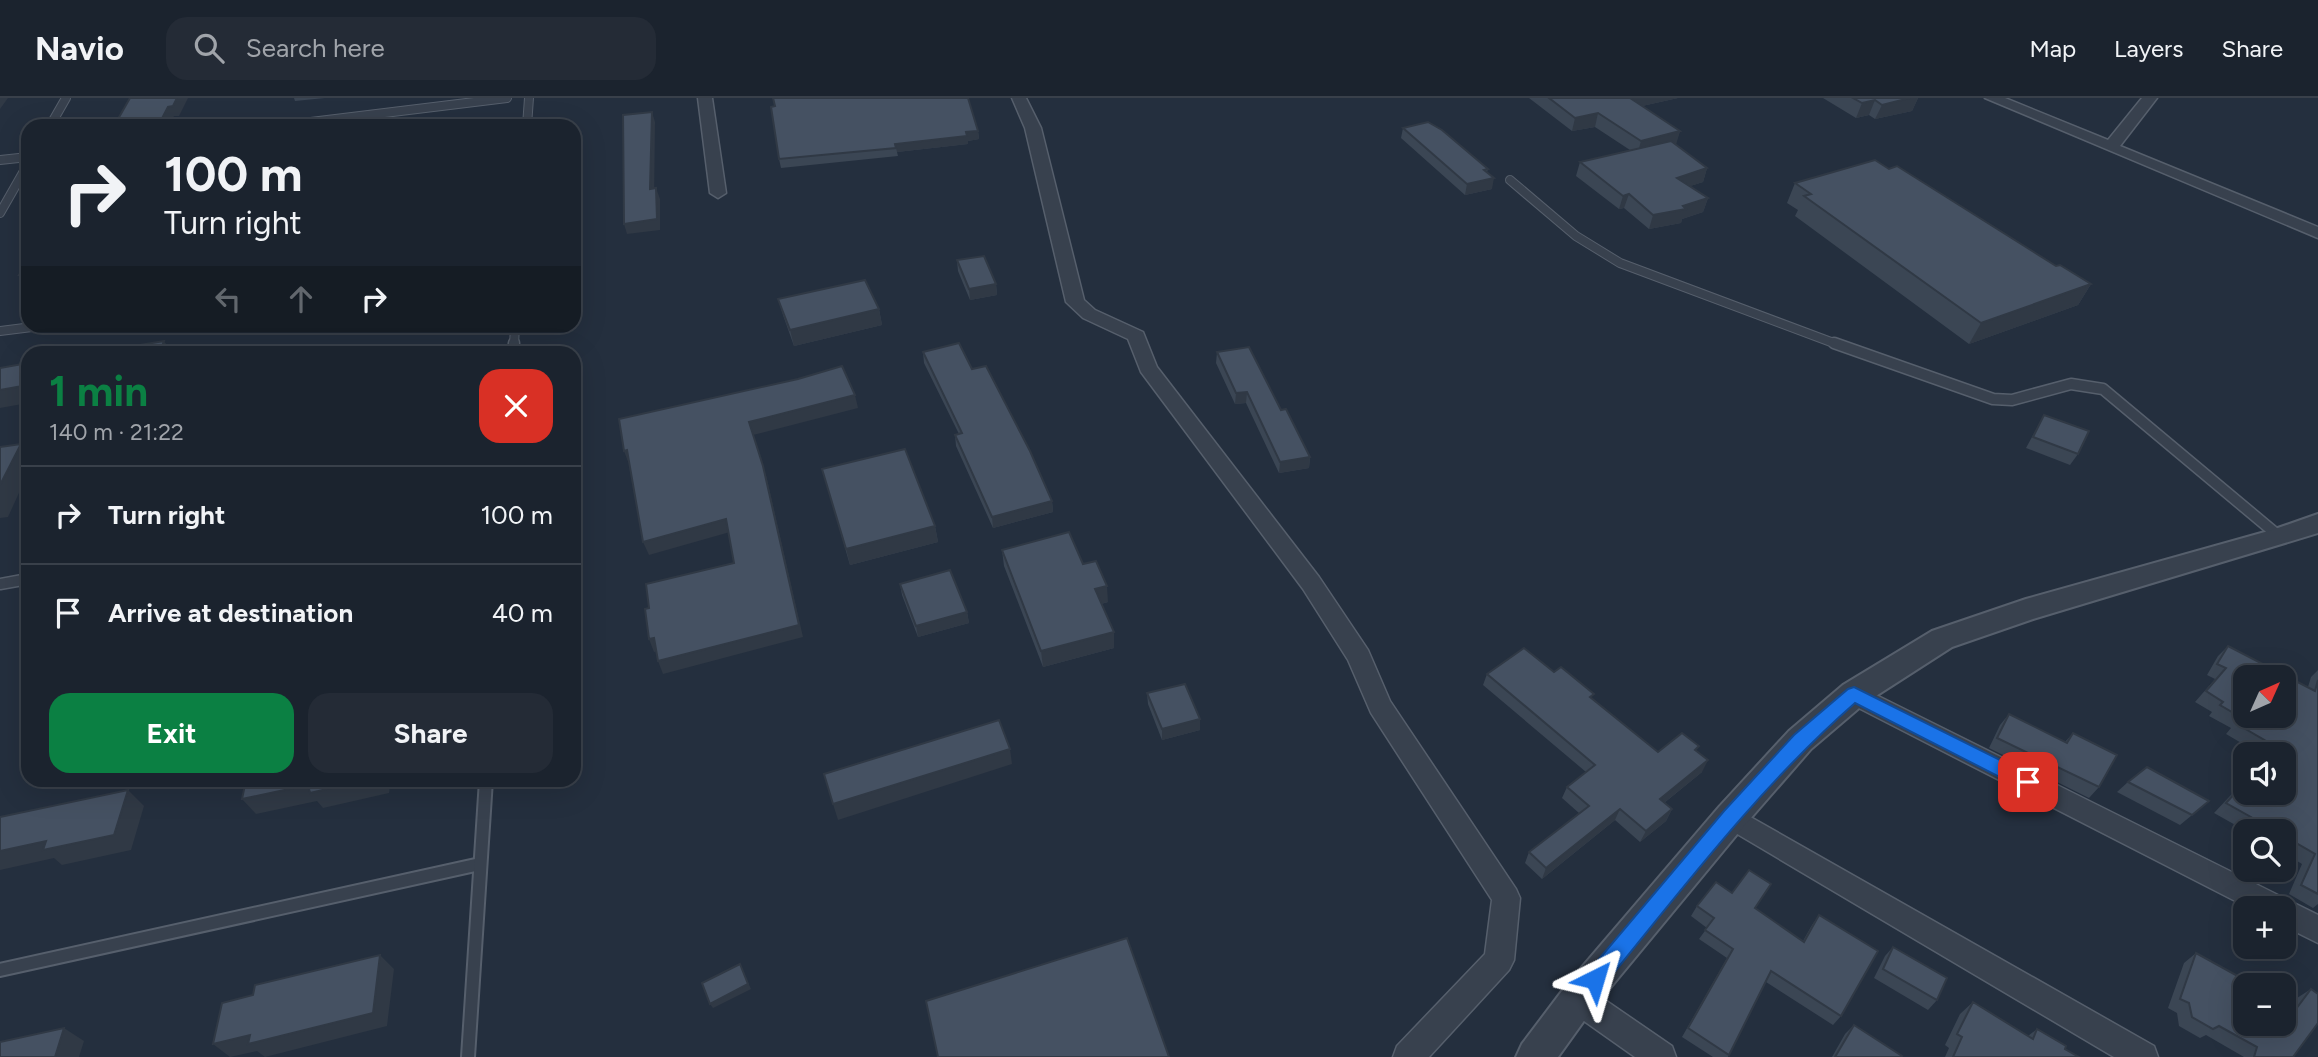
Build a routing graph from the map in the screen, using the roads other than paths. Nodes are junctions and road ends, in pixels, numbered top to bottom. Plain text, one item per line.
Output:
1 (66, 98) edge
2 (507, 98) edge
3 (529, 98) edge
4 (705, 98) edge
5 (1019, 98) edge
6 (1992, 98) edge
7 (2150, 98) edge
8 (54, 119) edge
9 (335, 119) edge
10 (528, 119) edge
11 (2111, 147) junction
12 (21, 158) edge
13 (0, 160) edge
14 (21, 176) edge
15 (1510, 180) dead end
16 (718, 193) dead end
17 (0, 213) edge
18 (2318, 233) edge
19 (21, 328) edge
20 (0, 331) edge
21 (2318, 523) edge
22 (2280, 537) junction
23 (21, 580) edge
24 (0, 584) edge
25 (1854, 694) junction
26 (486, 787) edge
27 (1731, 817) junction
28 (480, 864) junction
29 (2252, 896) edge
30 (2296, 918) edge
31 (2318, 930) edge
32 (0, 970) edge
33 (1578, 999) junction
34 (468, 1057) edge
35 (1408, 1057) edge
36 (1535, 1057) edge
37 (1661, 1057) edge
38 (2143, 1057) edge

1 - 8 lane
2 - 9 lane
3 - 10 lane
4 - 16 street
5 - 35 street
6 - 11 street
7 - 11 street
11 - 18 street
12 - 13 lane
14 - 17 lane
15 - 22 lane
19 - 20 lane
21 - 22 street
22 - 25 street
23 - 24 lane
25 - 27 street
25 - 29 street
26 - 28 lane
27 - 33 street
27 - 38 street
28 - 32 lane
28 - 34 lane
30 - 31 street
33 - 36 street
33 - 37 street

